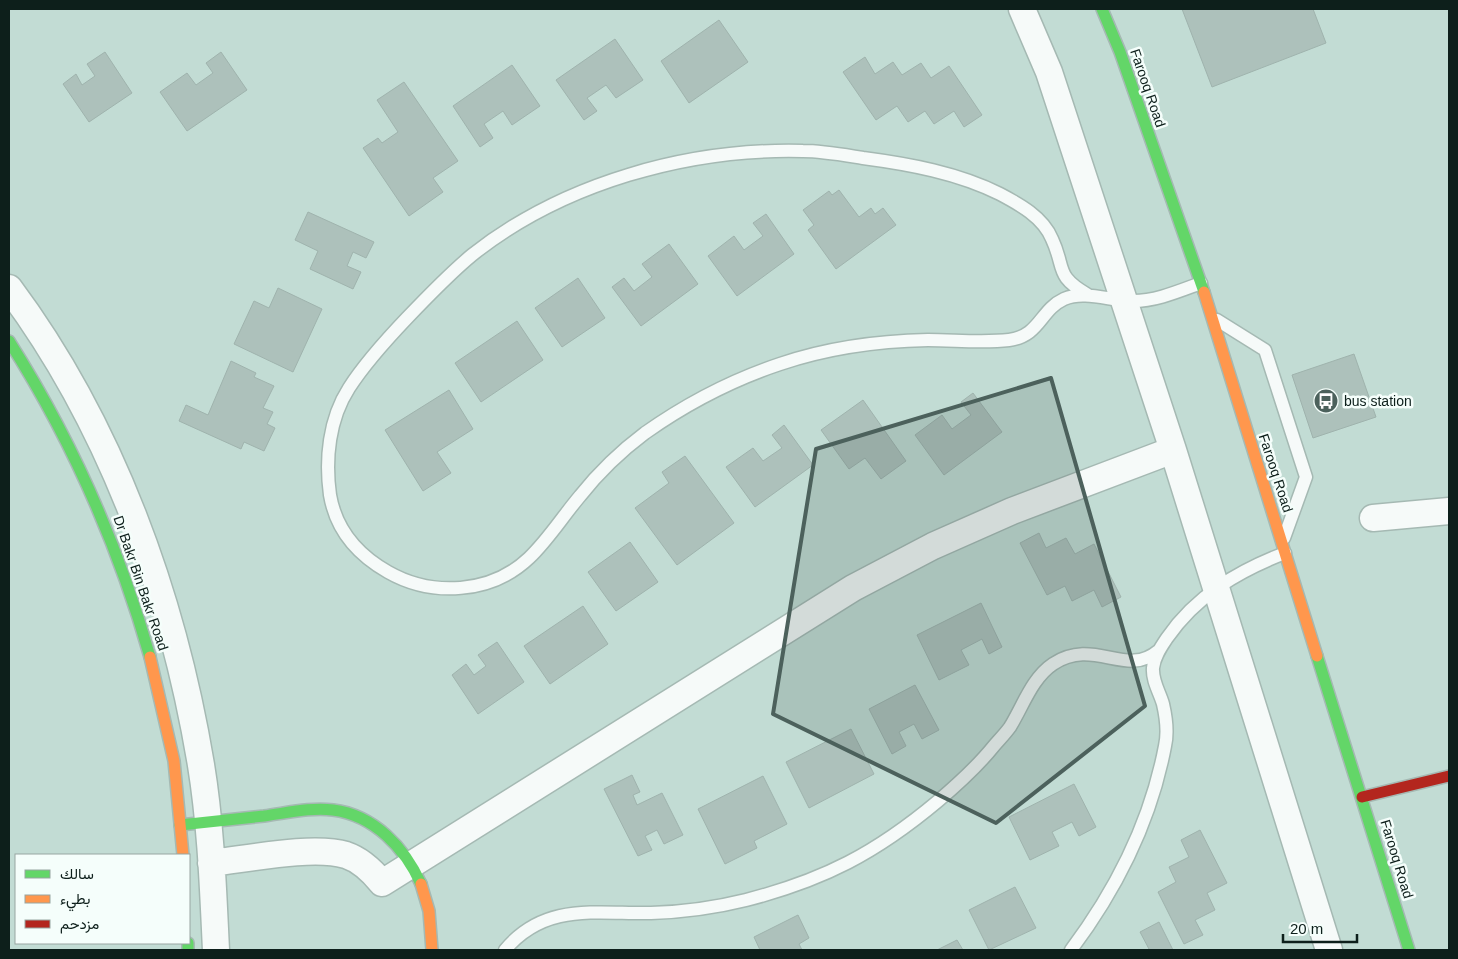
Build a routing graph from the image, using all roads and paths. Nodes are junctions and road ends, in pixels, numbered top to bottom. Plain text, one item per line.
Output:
1 (1022, 9) edge
2 (1102, 9) edge
3 (1201, 283) junction
4 (9, 288) edge
5 (1088, 295) junction
6 (1123, 301) junction
7 (1210, 316) junction
8 (9, 341) edge
9 (1173, 450) junction
10 (1449, 511) edge
11 (1373, 518) dead end
12 (1284, 548) junction
13 (1216, 588) junction
14 (1158, 651) junction
15 (1449, 776) edge
16 (1362, 797) junction
17 (207, 822) junction
18 (180, 825) junction
19 (183, 854) edge
20 (211, 863) junction
21 (410, 866) junction
22 (216, 950) edge
23 (432, 950) edge
24 (505, 950) edge
25 (1071, 950) edge
26 (1329, 950) edge
27 (1409, 950) edge

1 - 6 street
2 - 3 street, Farooq Road
3 - 6 lane
3 - 7 street, Farooq Road
4 - 17 street
5 - 5 lane
5 - 6 lane
6 - 9 street
7 - 12 street, Farooq Road
7 - 12 lane
8 - 18 street, Dr Bakr Bin Bakr Road
9 - 13 street
9 - 21 street
10 - 11 street
12 - 13 lane
12 - 16 street, Farooq Road
13 - 14 lane
13 - 26 street
14 - 24 lane
14 - 25 lane
15 - 16 street
16 - 27 street, Farooq Road
17 - 18 street
17 - 20 street
17 - 21 street
18 - 19 street, Dr Bakr Bin Bakr Road
20 - 21 street
20 - 22 street
21 - 23 street

